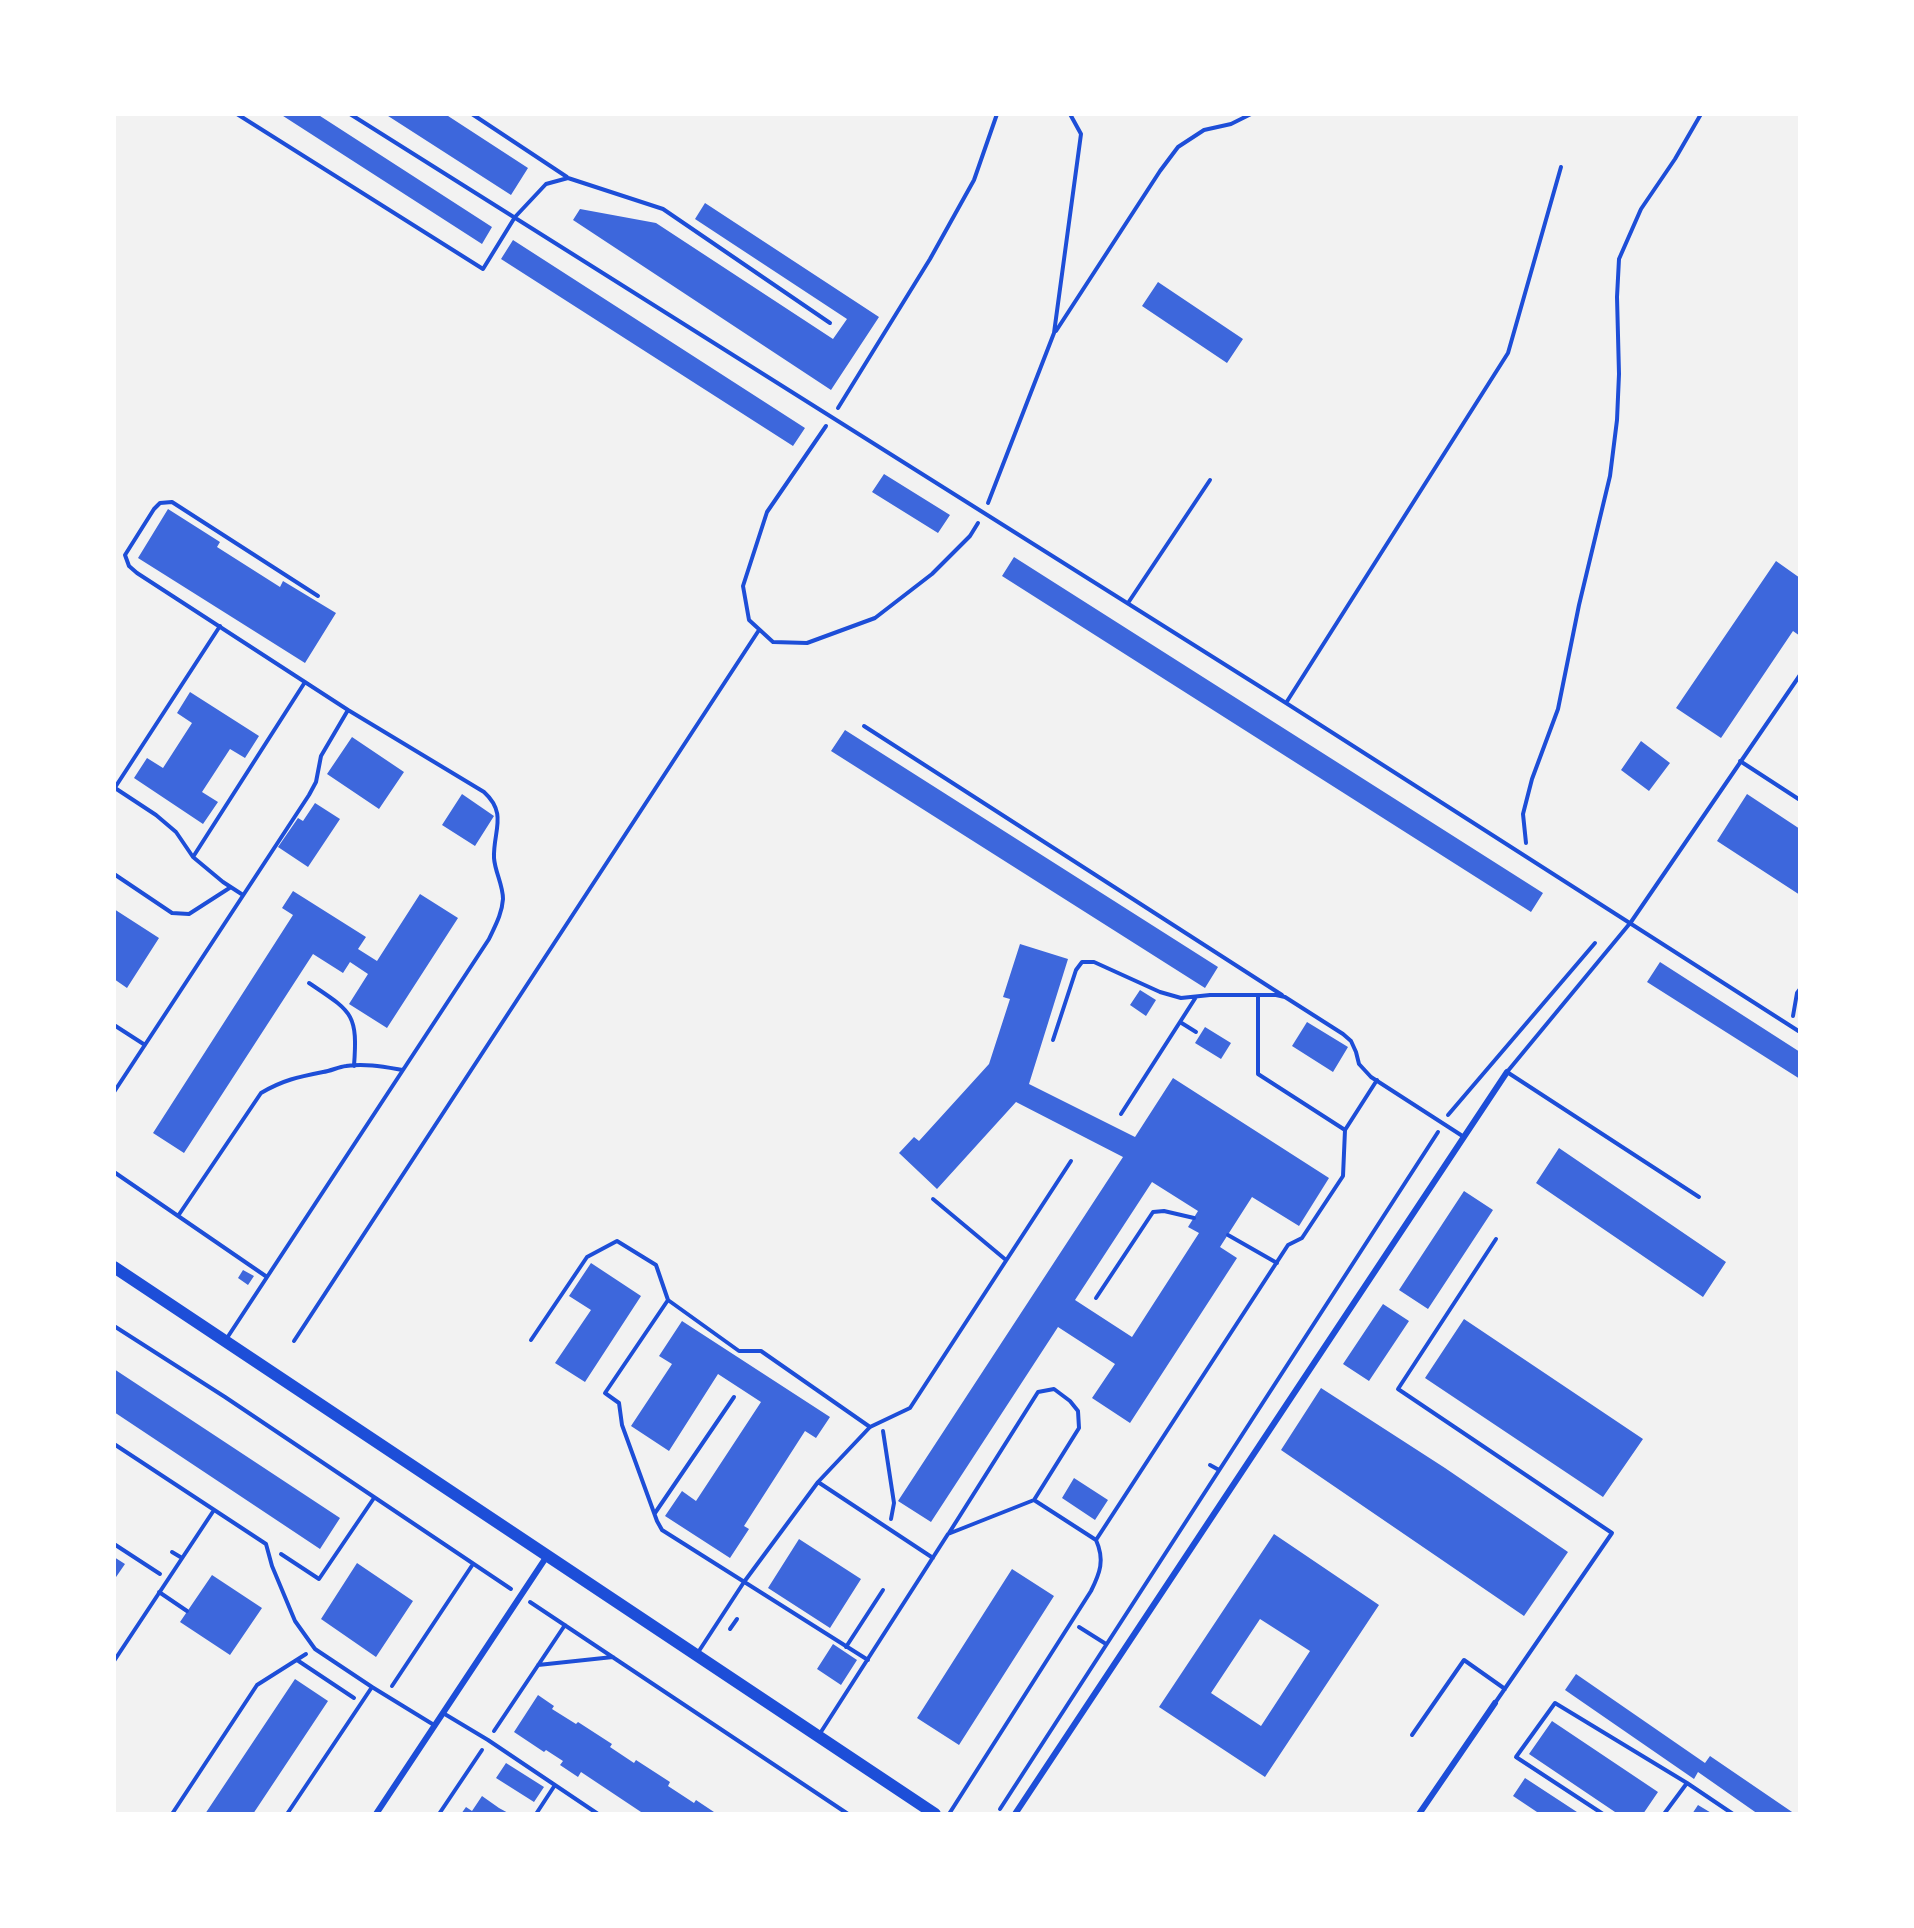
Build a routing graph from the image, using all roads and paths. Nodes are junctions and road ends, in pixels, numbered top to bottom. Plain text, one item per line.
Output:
1 (237, 114) edge
2 (350, 114) edge
3 (472, 114) edge
4 (998, 114) edge
5 (1070, 114) edge
6 (1251, 114) edge
7 (1701, 114) edge
8 (1561, 167) dead end
9 (568, 178) junction
10 (515, 217) junction
11 (830, 323) dead end
12 (1054, 333) junction
13 (832, 416) junction
14 (1210, 480) dead end
15 (984, 512) junction
16 (318, 596) dead end
17 (1128, 603) junction
18 (220, 626) junction
19 (759, 630) junction
20 (1800, 675) edge
21 (305, 682) junction
22 (1287, 703) junction
23 (348, 710) junction
24 (864, 726) dead end
25 (1740, 761) junction
26 (114, 789) edge
27 (1800, 800) edge
28 (1527, 856) junction
29 (193, 857) junction
30 (114, 874) edge
31 (231, 887) junction
32 (243, 895) junction
33 (1630, 922) junction
34 (1596, 943) dead end
35 (309, 983) dead end
36 (1800, 989) edge
37 (1258, 995) junction
38 (1196, 996) junction
39 (1285, 997) junction
40 (1180, 1022) junction
41 (114, 1025) edge
42 (1791, 1026) junction
43 (1196, 1032) dead end
44 (1800, 1032) edge
45 (1053, 1040) dead end
46 (145, 1045) junction
47 (354, 1066) junction
48 (403, 1070) junction
49 (1507, 1072) junction
50 (1377, 1080) junction
51 (114, 1092) edge
52 (1121, 1114) dead end
53 (1443, 1123) junction
54 (1345, 1130) junction
55 (1464, 1137) junction
56 (1071, 1161) dead end
57 (114, 1172) edge
58 (1699, 1197) dead end
59 (933, 1199) dead end
60 (178, 1216) junction
61 (1194, 1218) dead end
62 (1227, 1235) dead end
63 (1496, 1239) dead end
64 (1006, 1260) junction
65 (1277, 1263) junction
66 (114, 1267) edge
67 (267, 1277) junction
68 (1096, 1298) dead end
69 (668, 1300) junction
70 (114, 1326) edge
71 (531, 1340) dead end
72 (225, 1341) junction
73 (294, 1341) dead end
74 (734, 1397) dead end
75 (882, 1422) junction
76 (870, 1427) junction
77 (114, 1444) edge
78 (1210, 1465) dead end
79 (1219, 1470) junction
80 (818, 1482) junction
81 (374, 1498) junction
82 (1034, 1500) junction
83 (214, 1510) junction
84 (654, 1514) junction
85 (889, 1529) junction
86 (948, 1534) junction
87 (1096, 1540) junction
88 (114, 1544) edge
89 (266, 1544) junction
90 (172, 1552) dead end
91 (547, 1556) junction
92 (182, 1558) junction
93 (933, 1558) junction
94 (473, 1564) junction
95 (168, 1579) junction
96 (744, 1582) junction
97 (883, 1590) dead end
98 (159, 1592) junction
99 (521, 1596) junction
100 (188, 1611) dead end
101 (737, 1619) dead end
102 (1072, 1622) junction
103 (565, 1625) junction
104 (730, 1630) dead end
105 (1106, 1644) junction
106 (846, 1647) junction
107 (315, 1649) junction
108 (696, 1655) junction
109 (614, 1657) junction
110 (297, 1660) junction
111 (868, 1660) junction
112 (114, 1661) edge
113 (538, 1665) junction
114 (372, 1687) junction
115 (1505, 1689) junction
116 (362, 1703) junction
117 (1495, 1703) joint
118 (442, 1712) junction
119 (434, 1725) junction
120 (1412, 1735) dead end
121 (819, 1736) junction
122 (488, 1740) junction
123 (1688, 1783) junction
124 (555, 1785) junction
125 (1000, 1809) dead end
126 (172, 1814) edge
127 (287, 1814) edge
128 (376, 1814) edge
129 (439, 1814) edge
130 (536, 1814) edge
131 (598, 1814) edge
132 (848, 1814) edge
133 (935, 1814) edge
134 (949, 1814) edge
135 (1015, 1814) edge
136 (1419, 1814) edge
137 (1603, 1814) edge
138 (1664, 1814) edge
139 (1733, 1814) edge

1 - 10 lane
2 - 10 lane
3 - 9 lane
4 - 13 path
5 - 12 path
6 - 12 path
7 - 28 path
8 - 22 lane
9 - 10 lane
9 - 11 lane
10 - 13 lane
12 - 15 path
13 - 15 lane
13 - 19 path
14 - 17 lane
15 - 17 lane
15 - 19 path
16 - 18 lane
17 - 22 lane
18 - 21 lane
18 - 26 lane
19 - 73 path
20 - 25 lane
21 - 23 lane
21 - 29 lane
22 - 28 lane
23 - 32 lane
23 - 48 lane
24 - 39 lane
25 - 27 lane
25 - 33 lane
26 - 29 lane
28 - 33 lane
29 - 31 lane
30 - 31 lane
31 - 32 lane
32 - 46 lane
33 - 42 lane
33 - 49 lane
34 - 53 path
35 - 47 lane
36 - 42 path
37 - 38 lane
37 - 39 lane
37 - 54 lane
38 - 40 lane
38 - 45 lane
39 - 50 lane
40 - 43 lane
40 - 52 lane
41 - 46 lane
42 - 44 lane
46 - 51 lane
47 - 48 lane
47 - 60 lane
48 - 67 lane
49 - 55 street
49 - 58 lane
50 - 53 lane
50 - 54 lane
53 - 55 lane
53 - 79 path
54 - 65 lane
55 - 135 street
56 - 64 lane
57 - 60 lane
59 - 64 lane
60 - 67 lane
61 - 68 lane
62 - 65 lane
63 - 115 lane
64 - 75 lane
65 - 87 lane
66 - 72 main road
67 - 72 lane
69 - 71 lane
69 - 76 lane
69 - 84 lane
70 - 81 path
72 - 91 main road
74 - 84 lane
75 - 76 lane
75 - 85 path
76 - 80 lane
77 - 83 lane
78 - 79 path
79 - 105 path
80 - 85 lane
80 - 96 lane
81 - 89 path
81 - 94 path
82 - 86 lane
82 - 86 lane
82 - 87 lane
83 - 89 lane
83 - 92 lane
84 - 96 lane
85 - 93 lane
86 - 93 lane
87 - 102 lane
88 - 95 path
89 - 107 lane
90 - 92 lane
91 - 99 street
91 - 108 main road
92 - 95 lane
93 - 111 lane
94 - 99 path
94 - 114 path
95 - 98 lane
96 - 106 lane
96 - 108 lane
97 - 106 lane
98 - 100 lane
98 - 112 lane
99 - 103 path
99 - 118 street
101 - 104 path
102 - 105 path
102 - 134 lane
103 - 109 path
103 - 113 path
105 - 125 path
106 - 111 lane
107 - 110 path
107 - 114 lane
108 - 121 main road
109 - 113 path
109 - 132 path
110 - 116 path
110 - 126 path
111 - 121 lane
113 - 122 path
114 - 116 lane
114 - 119 lane
115 - 117 lane
115 - 120 lane
116 - 127 lane
117 - 136 street
118 - 119 street
118 - 122 lane
119 - 128 street
121 - 133 main road
122 - 124 lane
122 - 129 path
123 - 137 lane
123 - 138 lane
123 - 139 lane
124 - 130 lane
124 - 131 lane

